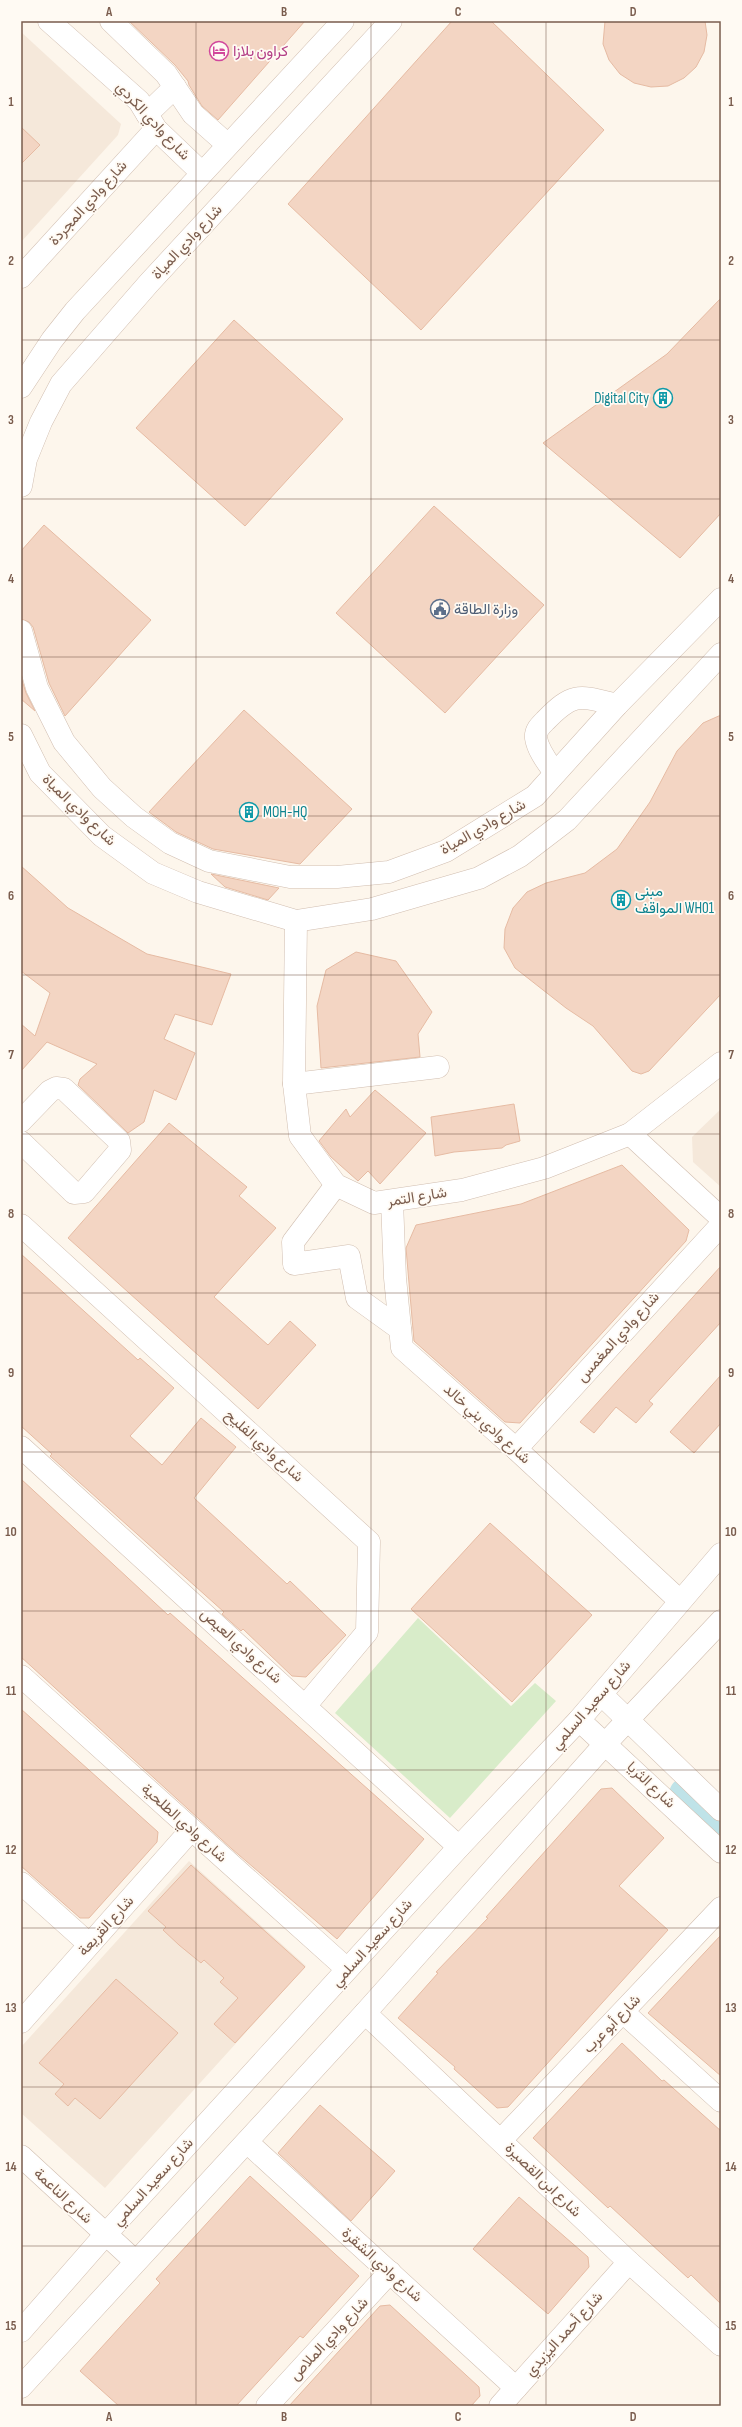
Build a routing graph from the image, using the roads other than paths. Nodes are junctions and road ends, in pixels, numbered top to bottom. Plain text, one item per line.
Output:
1 (49, 21) edge
2 (111, 21) edge
3 (344, 21) edge
4 (391, 21) edge
5 (175, 87) junction
6 (151, 122) junction
7 (228, 145) junction
8 (202, 173) junction
9 (21, 277) edge
10 (21, 387) edge
11 (21, 486) edge
12 (718, 608) edge
13 (21, 631) edge
14 (721, 654) edge
15 (27, 672) edge
16 (617, 705) junction
17 (21, 735) edge
18 (555, 773) junction
19 (296, 921) junction
20 (438, 1067) dead end
21 (717, 1070) edge
22 (294, 1084) junction
23 (21, 1122) edge
24 (630, 1134) junction
25 (21, 1142) edge
26 (336, 1185) junction
27 (392, 1201) junction
28 (721, 1218) edge
29 (21, 1225) edge
30 (721, 1225) edge
31 (400, 1329) junction
32 (21, 1447) edge
33 (516, 1449) junction
34 (721, 1554) edge
35 (680, 1601) junction
36 (721, 1621) edge
37 (21, 1676) edge
38 (602, 1695) junction
39 (306, 1705) junction
40 (579, 1720) junction
41 (627, 1721) junction
42 (606, 1743) junction
43 (721, 1810) edge
44 (192, 1830) junction
45 (459, 1847) junction
46 (721, 1852) edge
47 (21, 1883) edge
48 (721, 1908) edge
49 (89, 1944) junction
50 (347, 1969) junction
51 (365, 2013) junction
52 (624, 2013) junction
53 (21, 2022) edge
54 (721, 2101) edge
55 (501, 2140) junction
56 (247, 2142) junction
57 (21, 2156) edge
58 (105, 2235) junction
59 (136, 2261) junction
60 (629, 2262) junction
61 (390, 2272) junction
62 (21, 2331) edge
63 (721, 2345) edge
64 (21, 2387) edge
65 (516, 2388) junction
66 (267, 2406) edge
67 (500, 2406) edge

1 - 6 street, شارع وادي الكردي
2 - 5 street
3 - 7 street
4 - 11 street, شارع وادي المياة
5 - 6 street, شارع وادي المجردة
5 - 7 street
6 - 8 street, شارع وادي الكردي
6 - 9 street, شارع وادي المجردة
7 - 8 street
8 - 10 street
12 - 16 street, شارع وادي المياة
13 - 15 street, شارع وادي المياة
14 - 19 street, شارع وادي المياة
15 - 18 street, شارع وادي المياة
16 - 18 street, شارع وادي المياة
16 - 18 street
17 - 19 street, شارع وادي المياة
19 - 22 street, شارع التمر
20 - 22 street
21 - 24 street, شارع التمر
22 - 26 street, شارع التمر
23 - 25 street
24 - 27 street, شارع التمر
24 - 28 street
26 - 27 street, شارع التمر
26 - 31 street
27 - 31 street, شارع وادي بني خالد
29 - 39 street, شارع وادي الفليح
30 - 33 street, شارع وادي المغمس
31 - 33 street, شارع وادي بني خالد
32 - 39 street, شارع وادي العيص
33 - 35 street, شارع وادي بني خالد
34 - 35 street, شارع سعيد السلمي
35 - 38 street, شارع سعيد السلمي
36 - 41 street
37 - 44 street, شارع وادي الطلحية
38 - 40 street, شارع سعيد السلمي
38 - 41 street, شارع الثريا
39 - 45 street, شارع وادي العيص
40 - 42 street, شارع الثريا
40 - 45 street, شارع سعيد السلمي
41 - 42 street
41 - 43 street, شارع الثريا
42 - 46 street, شارع الثريا
42 - 51 street
44 - 49 street, شارع القريعة
44 - 50 street, شارع وادي الطلحية
45 - 50 street, شارع سعيد السلمي
47 - 49 street
48 - 52 street, شارع أبو عرب
49 - 53 street, شارع القريعة
50 - 58 street, شارع سعيد السلمي
51 - 55 street, شارع ابن القصيرة
51 - 56 street
52 - 54 street
52 - 55 street, شارع أبو عرب
55 - 60 street, شارع ابن القصيرة
56 - 59 street
56 - 61 street, شارع وادي الشقرة
57 - 58 street, شارع الناعمة
58 - 59 street, شارع الناعمة
58 - 62 street, شارع سعيد السلمي
59 - 64 street
60 - 63 street, شارع ابن القصيرة
60 - 65 street, شارع أحمد اليزيدي
61 - 65 street, شارع وادي الشقرة
61 - 66 street, شارع وادي الملاص
65 - 67 street, شارع أحمد اليزيدي

